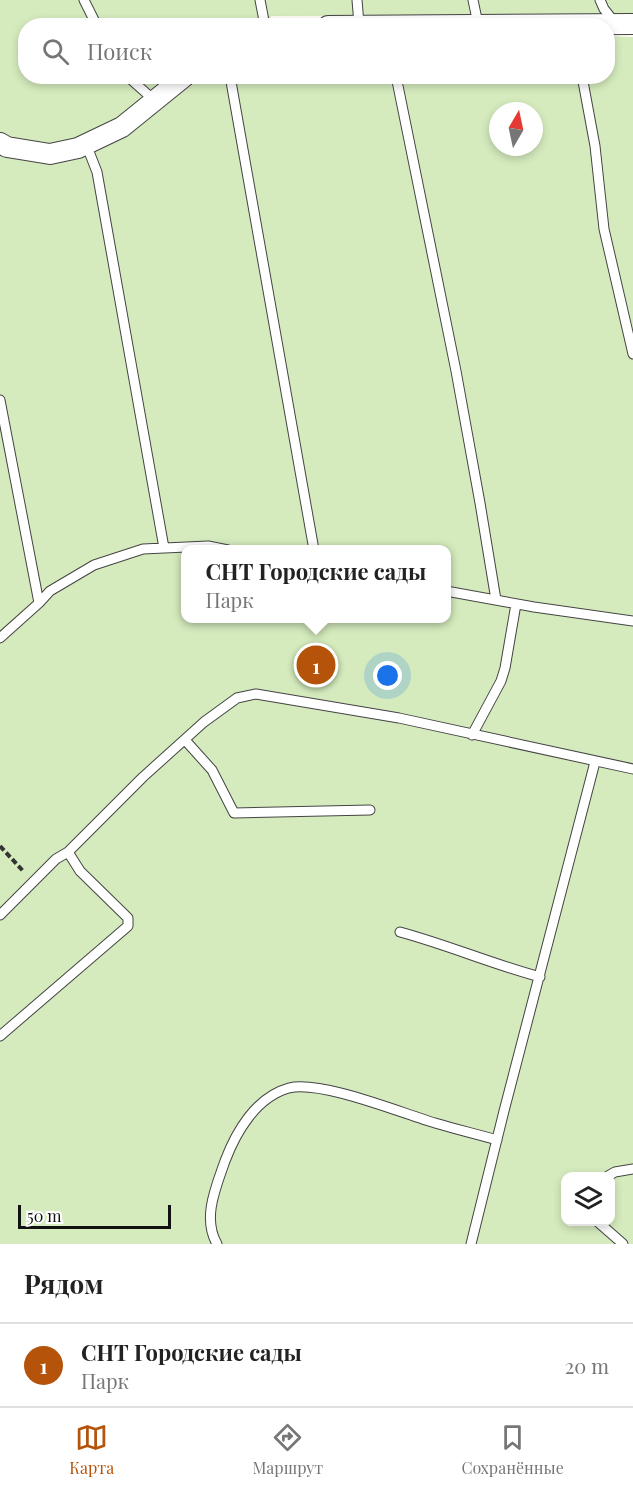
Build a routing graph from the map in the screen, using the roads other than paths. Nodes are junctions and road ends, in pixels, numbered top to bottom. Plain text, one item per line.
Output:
1 (84, 0) edge
2 (260, 0) edge
3 (357, 0) edge
4 (473, 0) edge
5 (600, 0) edge
6 (93, 18) edge
7 (263, 18) edge
8 (358, 18) edge
9 (477, 18) edge
10 (624, 24) edge
11 (136, 84) edge
12 (175, 84) edge
13 (231, 84) edge
14 (398, 84) edge
15 (583, 84) edge
16 (154, 100) junction
17 (0, 144) edge
18 (86, 144) junction
19 (633, 354) edge
20 (0, 400) edge
21 (313, 545) edge
22 (181, 547) edge
23 (164, 548) junction
24 (451, 592) edge
25 (496, 600) junction
26 (39, 603) junction
27 (516, 604) junction
28 (633, 621) edge
29 (0, 638) edge
30 (472, 735) junction
31 (185, 740) junction
32 (595, 762) junction
33 (633, 769) edge
34 (370, 810) dead end
35 (68, 852) junction
36 (0, 915) edge
37 (400, 932) dead end
38 (540, 978) junction
39 (0, 1036) edge
40 (496, 1140) junction
41 (633, 1169) edge
42 (615, 1172) edge
43 (603, 1226) edge
44 (217, 1244) edge
45 (471, 1244) edge
46 (623, 1244) edge

1 - 6 lane
2 - 7 lane
3 - 8 lane
4 - 9 lane
5 - 10 lane
11 - 16 lane
12 - 16 street
13 - 21 lane
14 - 25 lane
15 - 19 lane
16 - 18 street
17 - 18 street
18 - 23 lane
20 - 26 lane
22 - 23 lane
23 - 26 lane
24 - 25 lane
25 - 27 lane
26 - 29 lane
27 - 28 lane
27 - 30 lane
30 - 31 lane
30 - 32 lane
31 - 34 lane
31 - 35 lane
32 - 33 lane
32 - 38 lane
35 - 36 lane
35 - 39 lane
37 - 38 lane
38 - 40 lane
40 - 44 lane
40 - 45 lane
41 - 42 lane
43 - 46 lane

